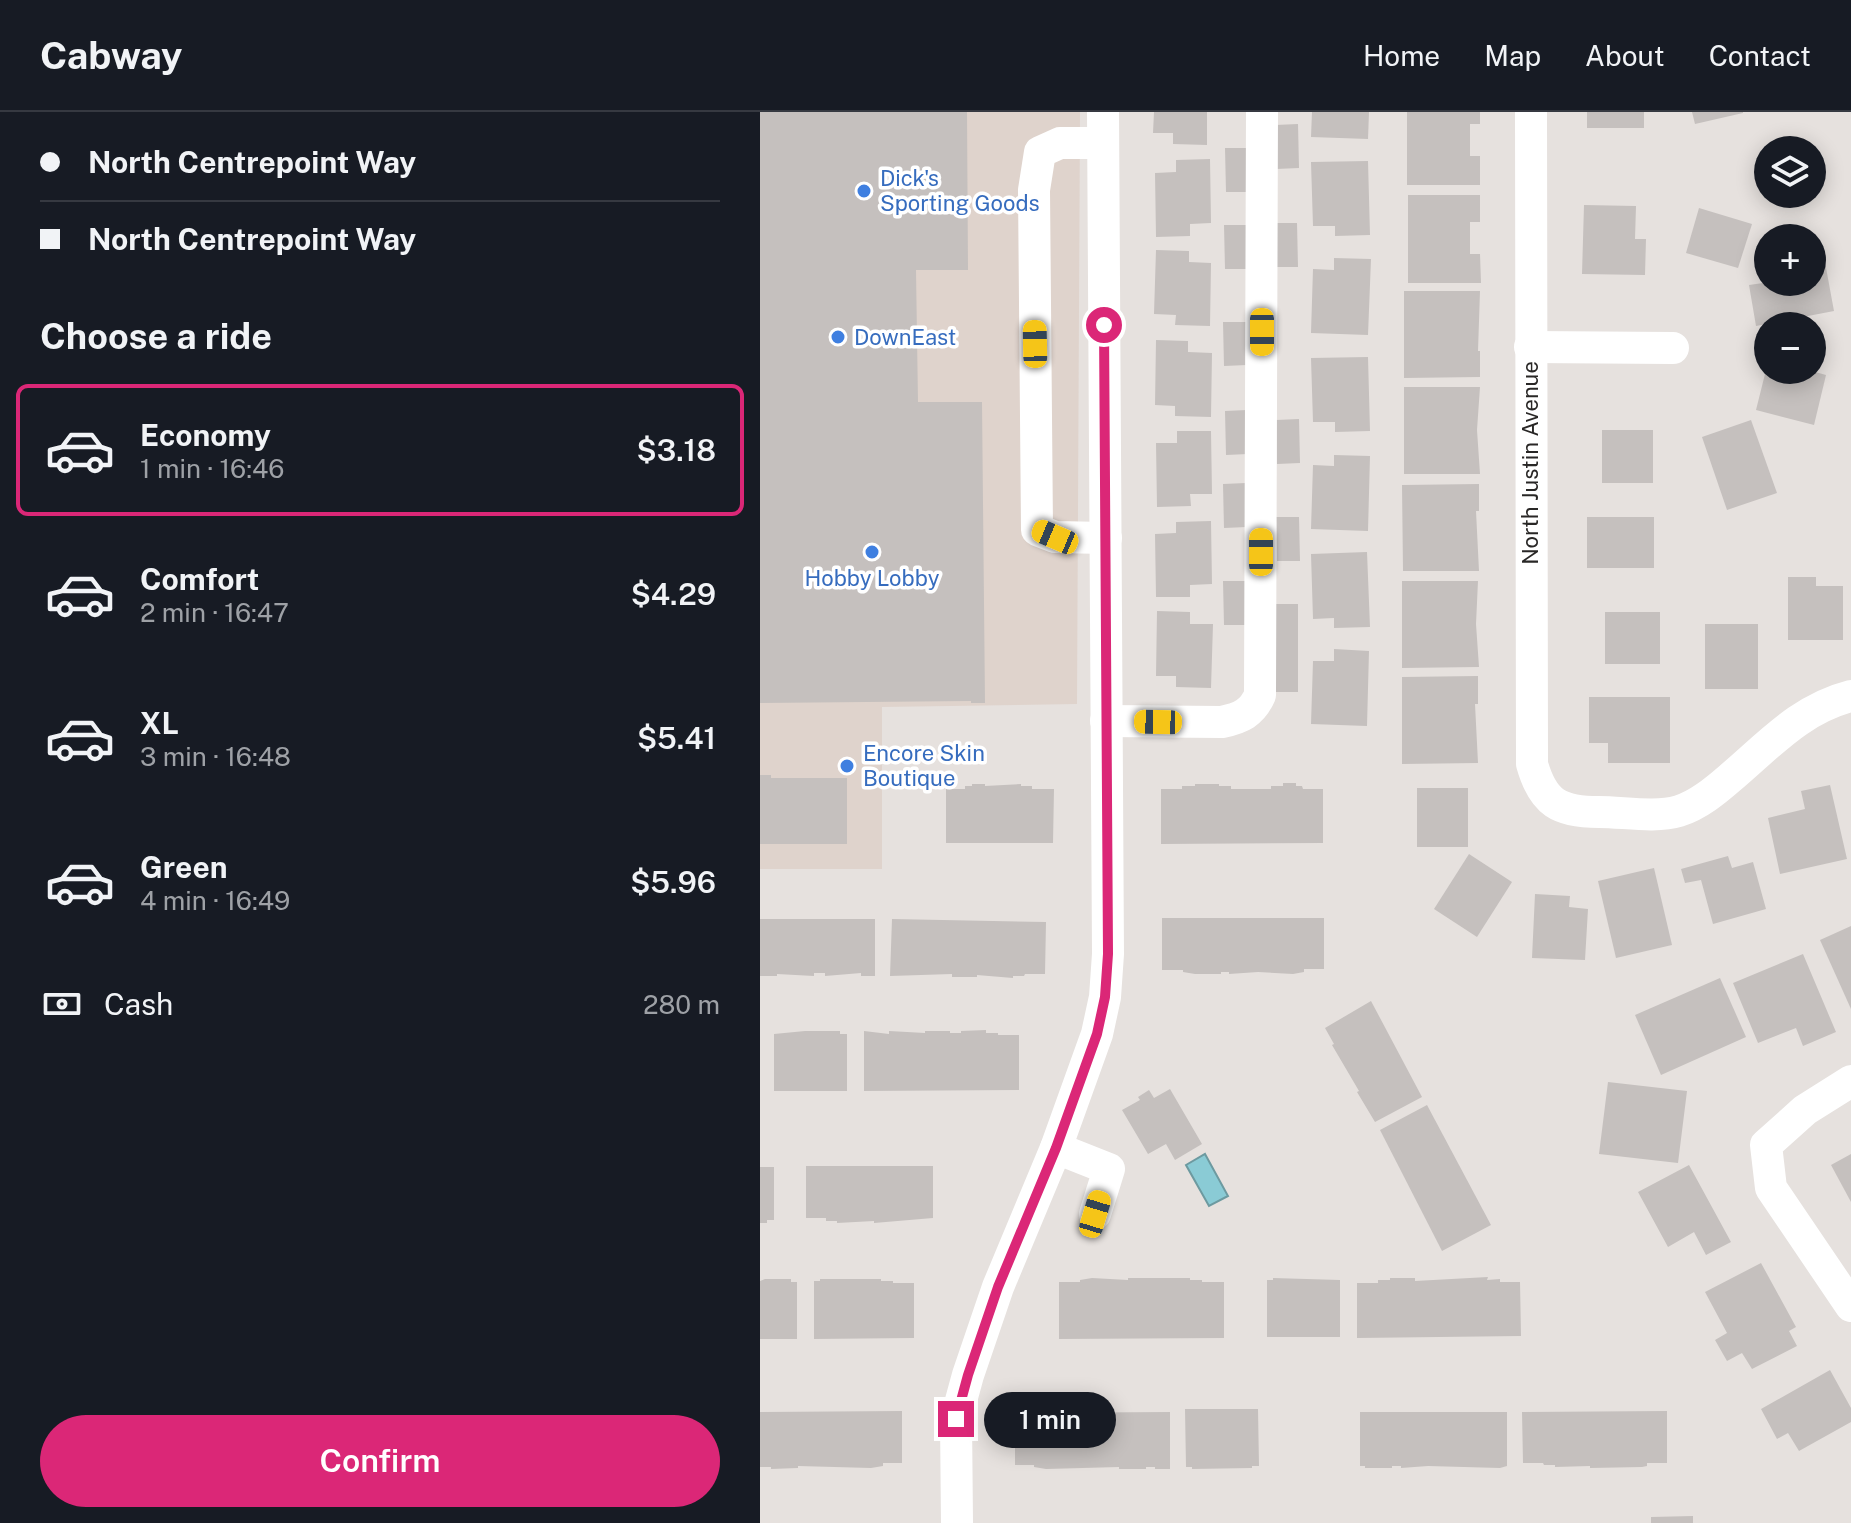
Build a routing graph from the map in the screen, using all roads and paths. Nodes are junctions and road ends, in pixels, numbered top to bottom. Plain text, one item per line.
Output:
1 (1262, 112) edge
2 (1531, 112) edge
3 (1103, 127) edge
4 (1530, 347) junction
5 (1673, 348) dead end
6 (1106, 538) junction
7 (1851, 696) edge
8 (1106, 721) junction
9 (1851, 1081) edge
10 (1056, 1148) junction
11 (1095, 1214) dead end
12 (1851, 1306) edge
13 (957, 1523) edge

1 - 8 street
2 - 4 street, North Justin Avenue
3 - 6 street
3 - 6 street
4 - 5 street
4 - 7 street, North Justin Avenue
6 - 8 street
8 - 10 street
9 - 12 street
10 - 11 street
10 - 13 street

